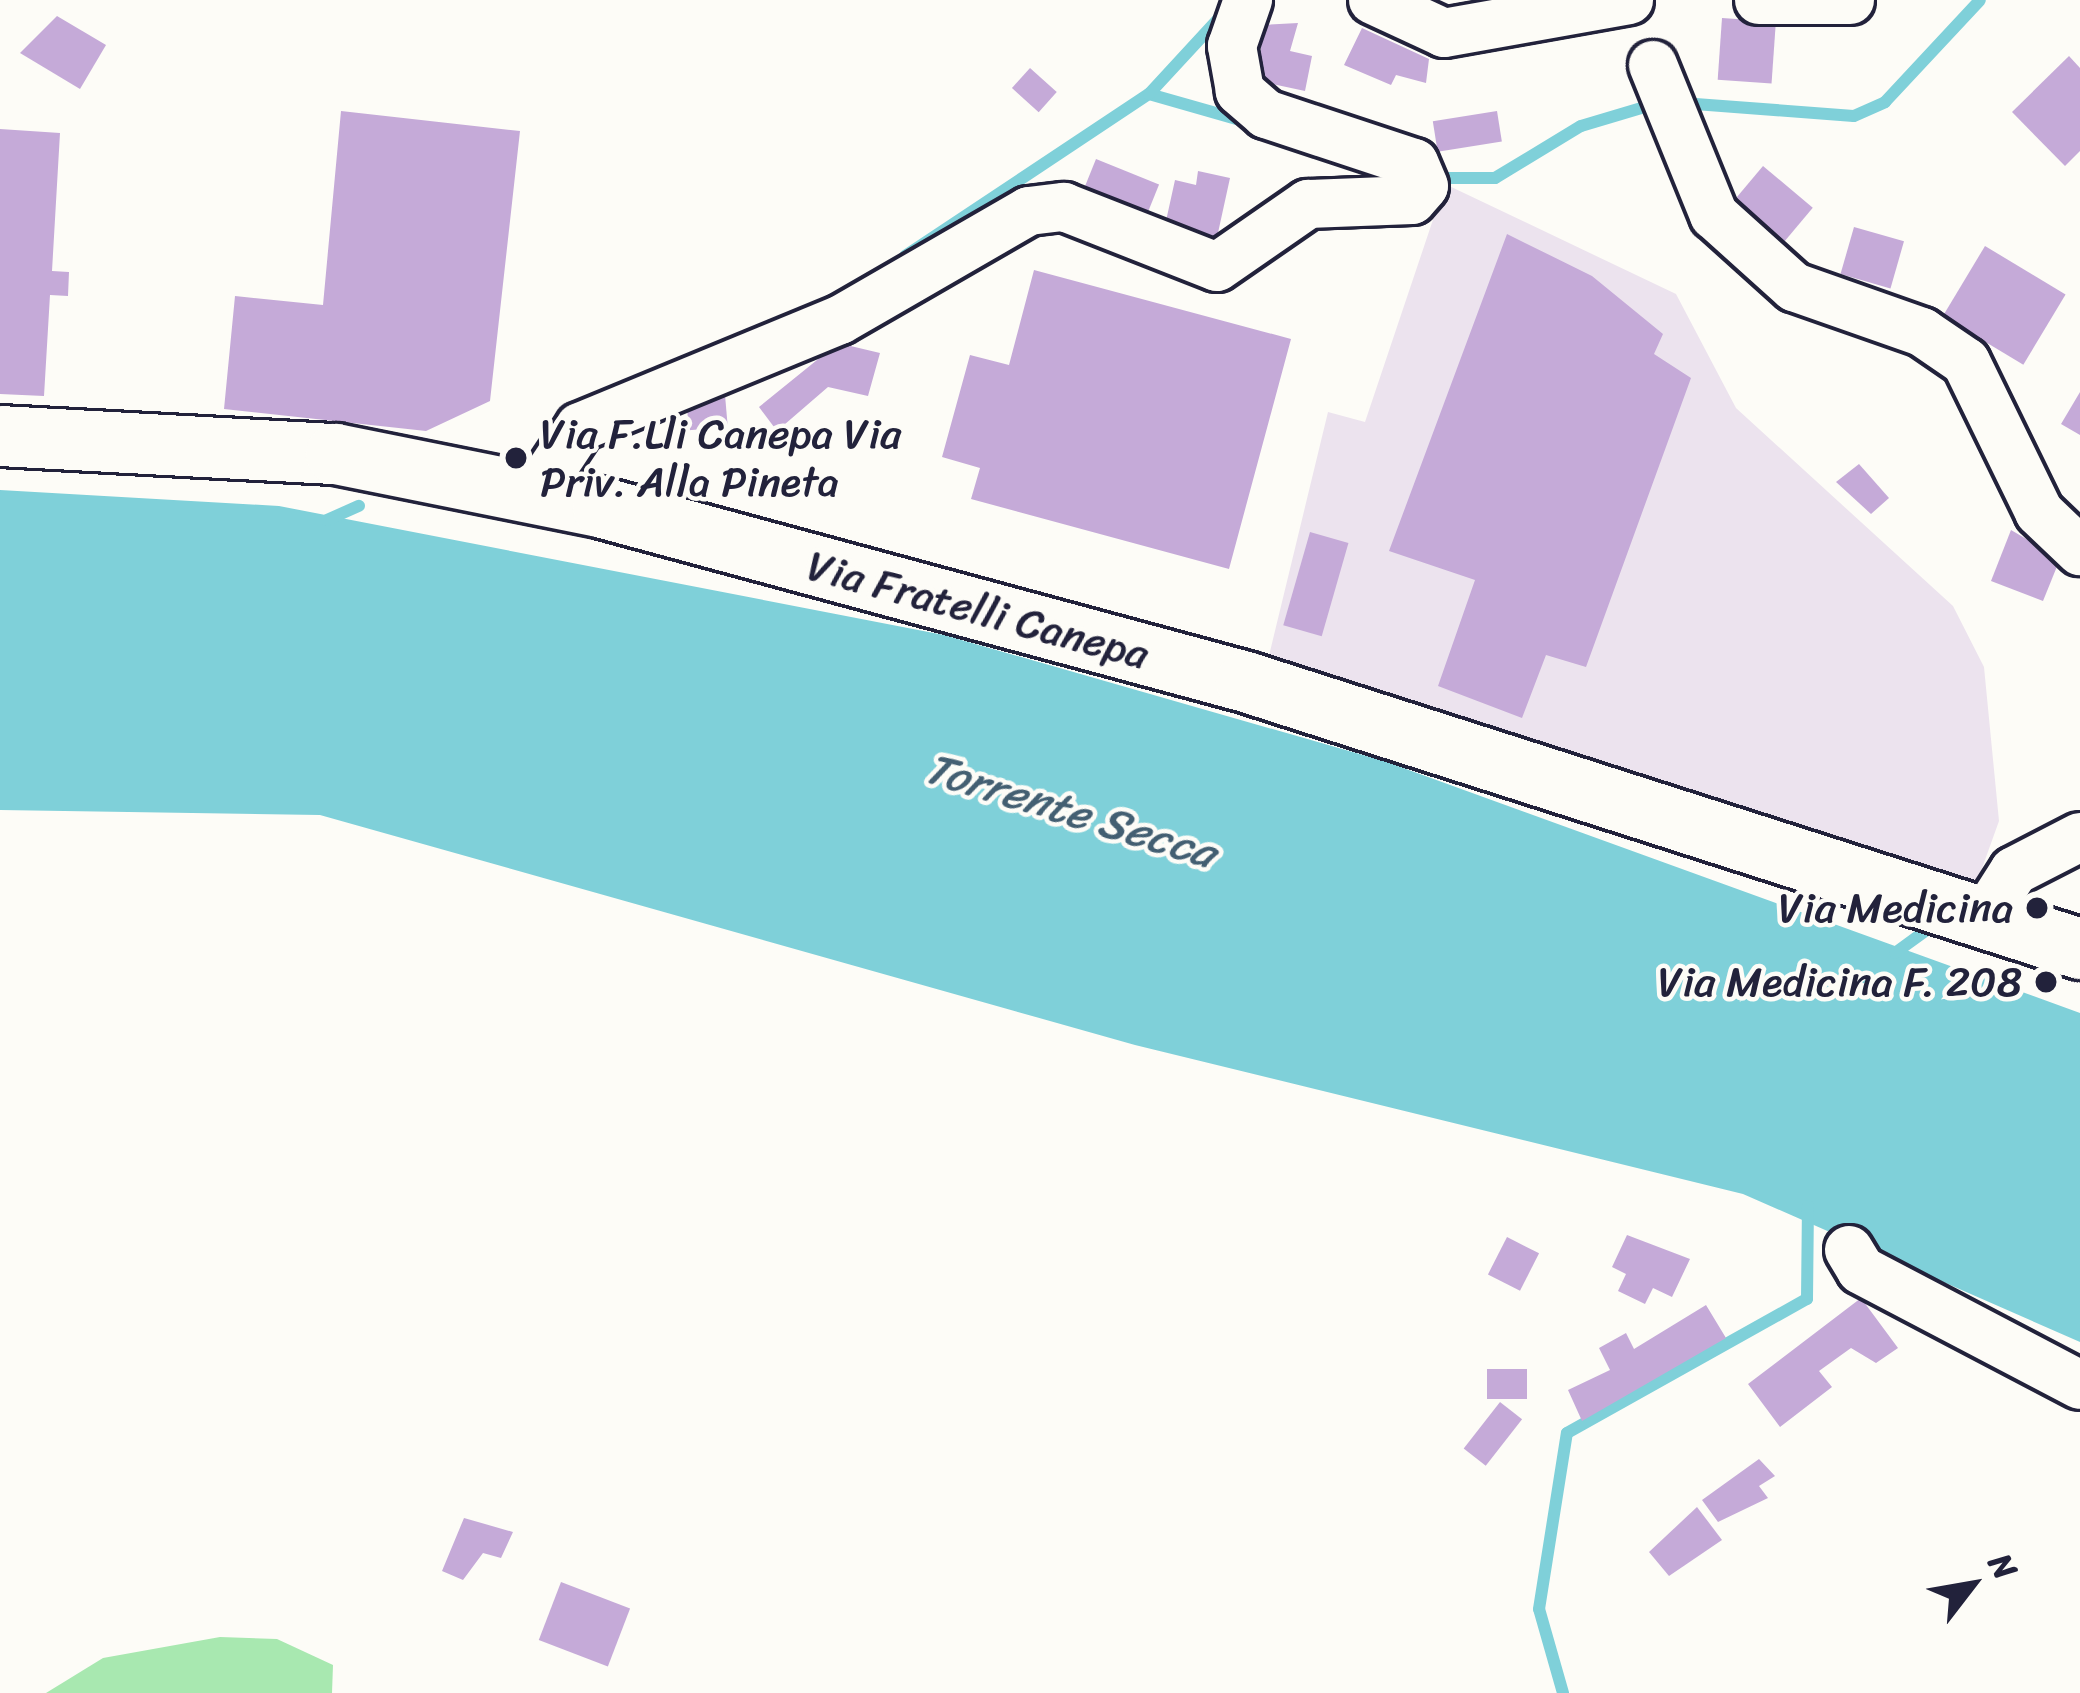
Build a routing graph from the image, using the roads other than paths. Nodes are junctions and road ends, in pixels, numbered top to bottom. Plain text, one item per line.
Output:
1 (1248, 0) edge
2 (1373, 0) edge
3 (1629, 0) edge
4 (1759, 0) edge
5 (1850, 0) edge
6 (1654, 65) dead end
7 (0, 436) edge
8 (536, 493) junction
9 (2080, 551) edge
10 (2080, 837) edge
11 (1959, 906) junction
12 (2080, 949) edge
13 (1849, 1250) dead end
14 (2080, 1384) edge

1 - 8 street
2 - 3 street
4 - 5 street
6 - 9 street
7 - 8 main road, Via Fratelli Canepa
8 - 11 main road, Via Fratelli Canepa
10 - 11 street
11 - 12 main road, Via Fratelli Canepa
13 - 14 street

